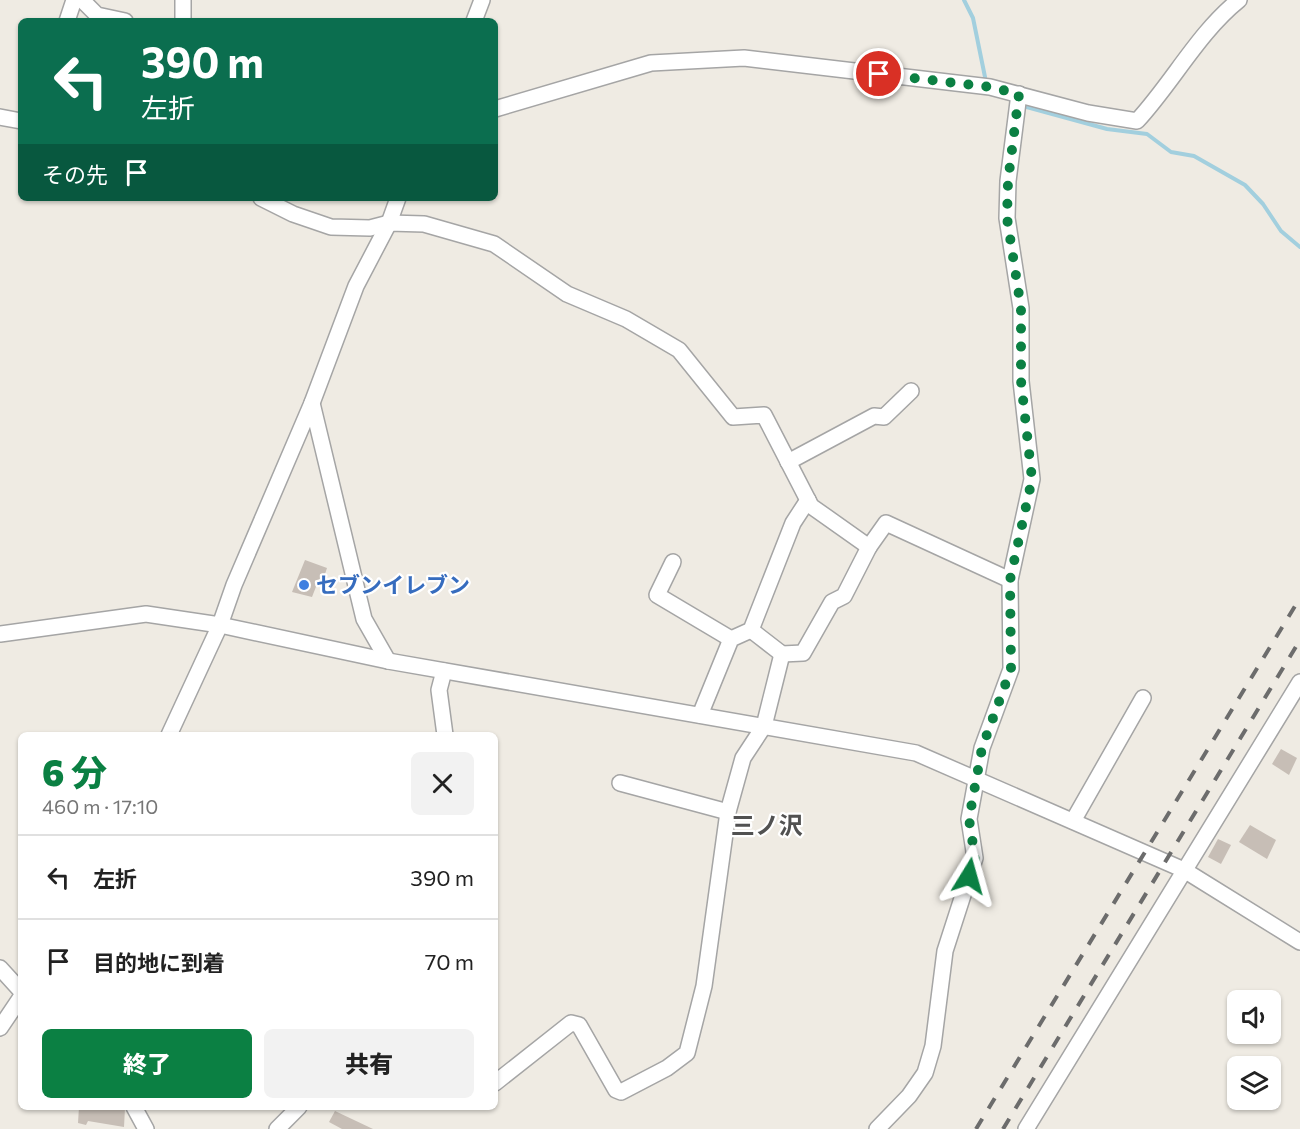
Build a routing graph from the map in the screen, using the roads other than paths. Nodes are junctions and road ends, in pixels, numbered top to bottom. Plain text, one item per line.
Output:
1 (74, 0) edge
2 (82, 0) edge
3 (183, 0) edge
4 (482, 0) edge
5 (1239, 0) edge
6 (68, 18) edge
7 (111, 18) edge
8 (183, 18) edge
9 (475, 18) edge
10 (1019, 94) junction
11 (498, 108) edge
12 (0, 117) edge
13 (18, 120) edge
14 (267, 201) edge
15 (397, 201) edge
16 (389, 223) junction
17 (911, 391) dead end
18 (312, 403) junction
19 (788, 462) junction
20 (808, 500) junction
21 (869, 547) junction
22 (673, 562) dead end
23 (1010, 580) junction
24 (220, 625) junction
25 (751, 630) junction
26 (0, 633) edge
27 (731, 639) junction
28 (782, 654) junction
29 (388, 662) junction
30 (444, 671) junction
31 (1300, 682) edge
32 (1143, 698) dead end
33 (700, 716) junction
34 (764, 726) junction
35 (170, 732) edge
36 (445, 732) edge
37 (978, 780) junction
38 (620, 783) dead end
39 (728, 812) junction
40 (1073, 821) junction
41 (1184, 870) junction
42 (1300, 942) edge
43 (0, 968) edge
44 (18, 988) edge
45 (18, 1001) edge
46 (0, 1028) edge
47 (498, 1081) edge
48 (136, 1110) edge
49 (296, 1110) edge
50 (146, 1129) edge
51 (277, 1129) edge
52 (877, 1129) edge
53 (1026, 1129) edge

1 - 6 street
2 - 7 street
3 - 8 street
4 - 9 street
5 - 10 street
10 - 11 street
10 - 23 street
12 - 13 street
14 - 16 street
15 - 16 street
16 - 18 street
16 - 19 street
17 - 19 street
18 - 24 street
18 - 29 street
19 - 20 street
20 - 21 street
20 - 25 street
21 - 23 street
21 - 28 street
22 - 27 street
23 - 37 street
24 - 26 street
24 - 29 street
24 - 35 street
25 - 27 street
25 - 28 street
27 - 33 street
28 - 34 street
29 - 30 street
30 - 33 street
30 - 36 street
31 - 41 street
32 - 40 street
33 - 34 street
34 - 37 street
34 - 39 street
37 - 40 street
37 - 52 street
38 - 39 street
39 - 47 street
40 - 41 street
41 - 42 street
41 - 53 street
43 - 44 street
45 - 46 street
48 - 50 street
49 - 51 street

